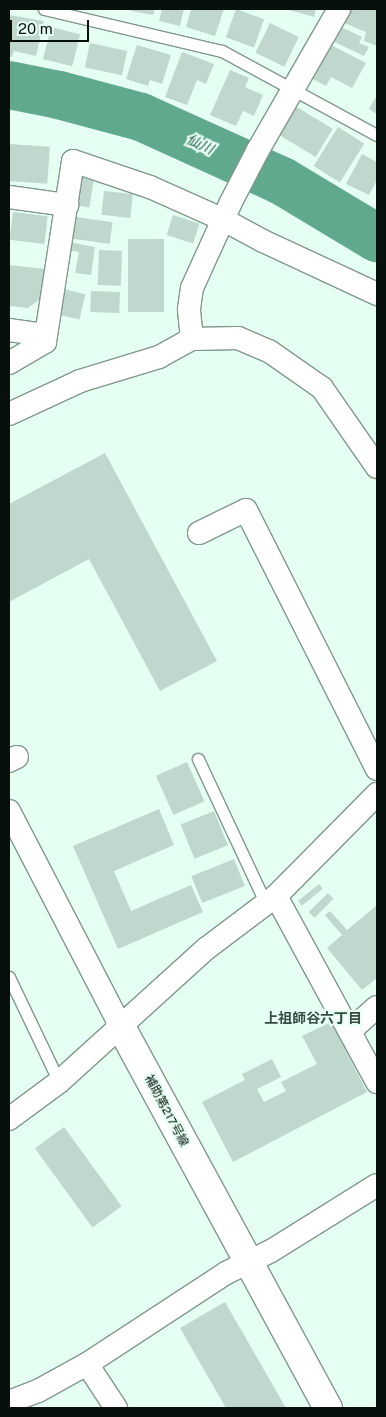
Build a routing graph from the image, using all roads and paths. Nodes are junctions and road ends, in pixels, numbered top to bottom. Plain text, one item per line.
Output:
1 (44, 9) edge
2 (339, 9) edge
3 (293, 90) junction
4 (377, 135) edge
5 (9, 197) edge
6 (67, 205) junction
7 (224, 220) junction
8 (377, 294) edge
9 (9, 330) edge
10 (46, 335) junction
11 (192, 339) junction
12 (9, 363) edge
13 (9, 414) edge
14 (377, 467) edge
15 (199, 533) dead end
16 (198, 759) dead end
17 (377, 769) edge
18 (377, 794) edge
19 (9, 811) edge
20 (271, 900) junction
21 (9, 977) edge
22 (377, 1007) edge
23 (120, 1025) junction
24 (350, 1031) junction
25 (59, 1082) junction
26 (377, 1082) edge
27 (9, 1119) edge
28 (377, 1185) edge
29 (248, 1262) junction
30 (87, 1364) junction
31 (9, 1402) edge
32 (116, 1408) edge
33 (328, 1408) edge

1 - 3 lane
2 - 3 street
3 - 4 lane
3 - 7 street
5 - 6 street
6 - 7 street
6 - 10 street
7 - 8 street
7 - 11 street
9 - 10 street
10 - 12 street
11 - 13 street
11 - 14 street
15 - 17 street
16 - 20 lane
18 - 20 street
19 - 23 street, 補助第217号線
20 - 23 street
20 - 24 street
21 - 25 lane
22 - 24 street
23 - 25 street
23 - 29 street, 補助第217号線
24 - 26 street
25 - 27 street
28 - 29 street
29 - 30 street
29 - 33 street, 補助第217号線
30 - 31 street
30 - 32 street

